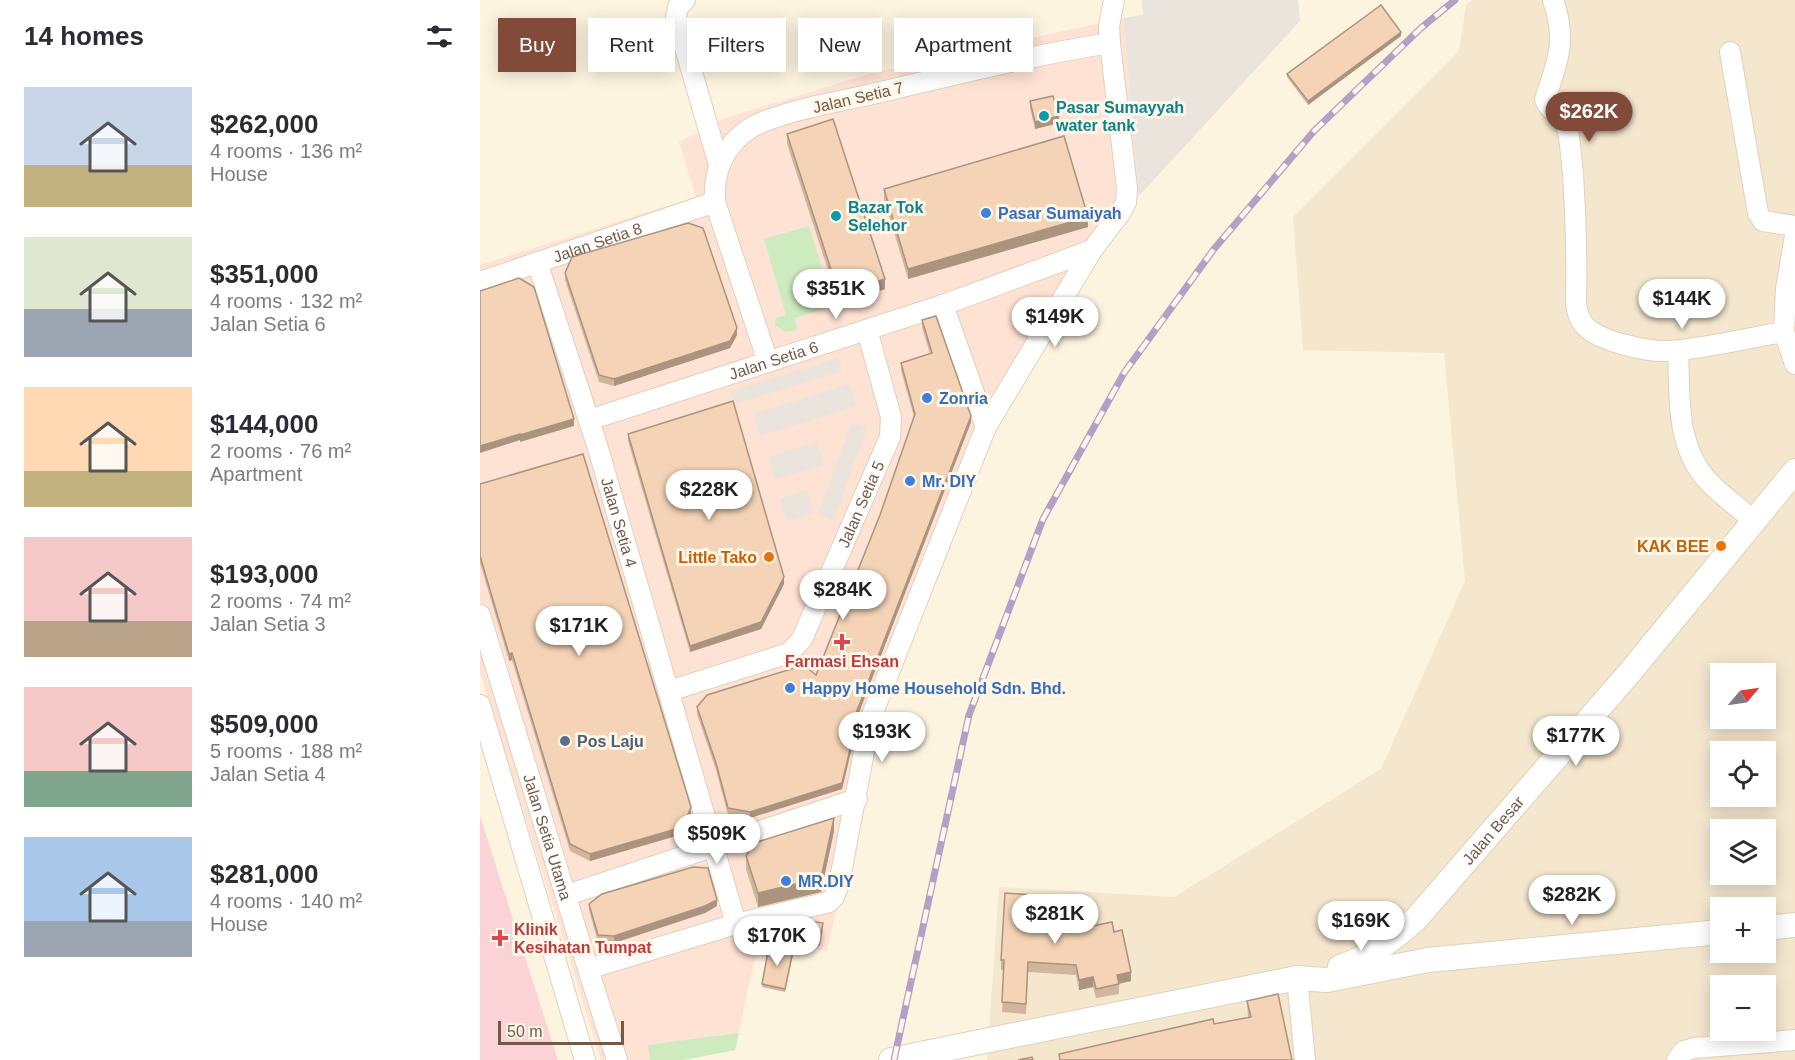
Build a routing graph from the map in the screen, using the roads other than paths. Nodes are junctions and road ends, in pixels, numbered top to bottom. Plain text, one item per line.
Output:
1 (685, 0) edge
2 (1114, 0) edge
3 (1553, 0) edge
4 (1110, 43) junction
5 (1730, 52) dead end
6 (719, 165) junction
7 (715, 202) junction
8 (1795, 226) edge
9 (1795, 236) edge
10 (1092, 250) junction
11 (537, 262) junction
12 (480, 282) edge
13 (942, 305) junction
14 (867, 330) junction
15 (1784, 332) junction
16 (1678, 350) junction
17 (768, 362) junction
18 (1795, 364) edge
19 (590, 420) junction
20 (986, 427) junction
21 (1795, 471) edge
22 (1753, 520) junction
23 (480, 615) edge
24 (669, 691) junction
25 (480, 705) edge
26 (856, 799) junction
27 (714, 846) junction
28 (567, 895) junction
29 (1415, 920) junction
30 (736, 924) junction
31 (1795, 925) edge
32 (1776, 926) edge
33 (1710, 933) edge
34 (1428, 960) junction
35 (588, 969) junction
36 (1297, 978) junction
37 (1795, 1040) edge
38 (585, 1060) edge
39 (617, 1060) edge
40 (892, 1060) edge
41 (1305, 1060) edge
42 (1677, 1060) edge

1 - 6 street
2 - 4 street
3 - 16 street
4 - 6 street, Jalan Setia 7
4 - 10 street
5 - 8 street
6 - 7 street, Jalan Setia 7
7 - 11 street, Jalan Setia 8
7 - 17 street, Jalan Setia 7
9 - 15 street
10 - 13 street, Jalan Setia 6
10 - 20 street
11 - 12 street, Jalan Setia 8
11 - 19 street, Jalan Setia 4
13 - 14 street, Jalan Setia 6
13 - 20 street
14 - 17 street, Jalan Setia 6
14 - 24 street, Jalan Setia 5
15 - 16 street
15 - 18 street
16 - 22 street
17 - 19 street, Jalan Setia 6
19 - 24 street, Jalan Setia 4
20 - 26 street
21 - 22 street, Jalan Besar
22 - 29 street, Jalan Besar
23 - 28 street, Jalan Setia Utama
24 - 27 street, Jalan Setia 4
25 - 38 street
26 - 27 street
26 - 30 street
27 - 28 street
27 - 30 street, Jalan Setia 4
28 - 35 street, Jalan Setia Utama
29 - 34 street
29 - 36 street, Jalan Besar
30 - 35 street
31 - 32 street
33 - 34 street
34 - 36 street
35 - 39 street, Jalan Setia Utama
36 - 40 street
36 - 41 street
37 - 42 street

